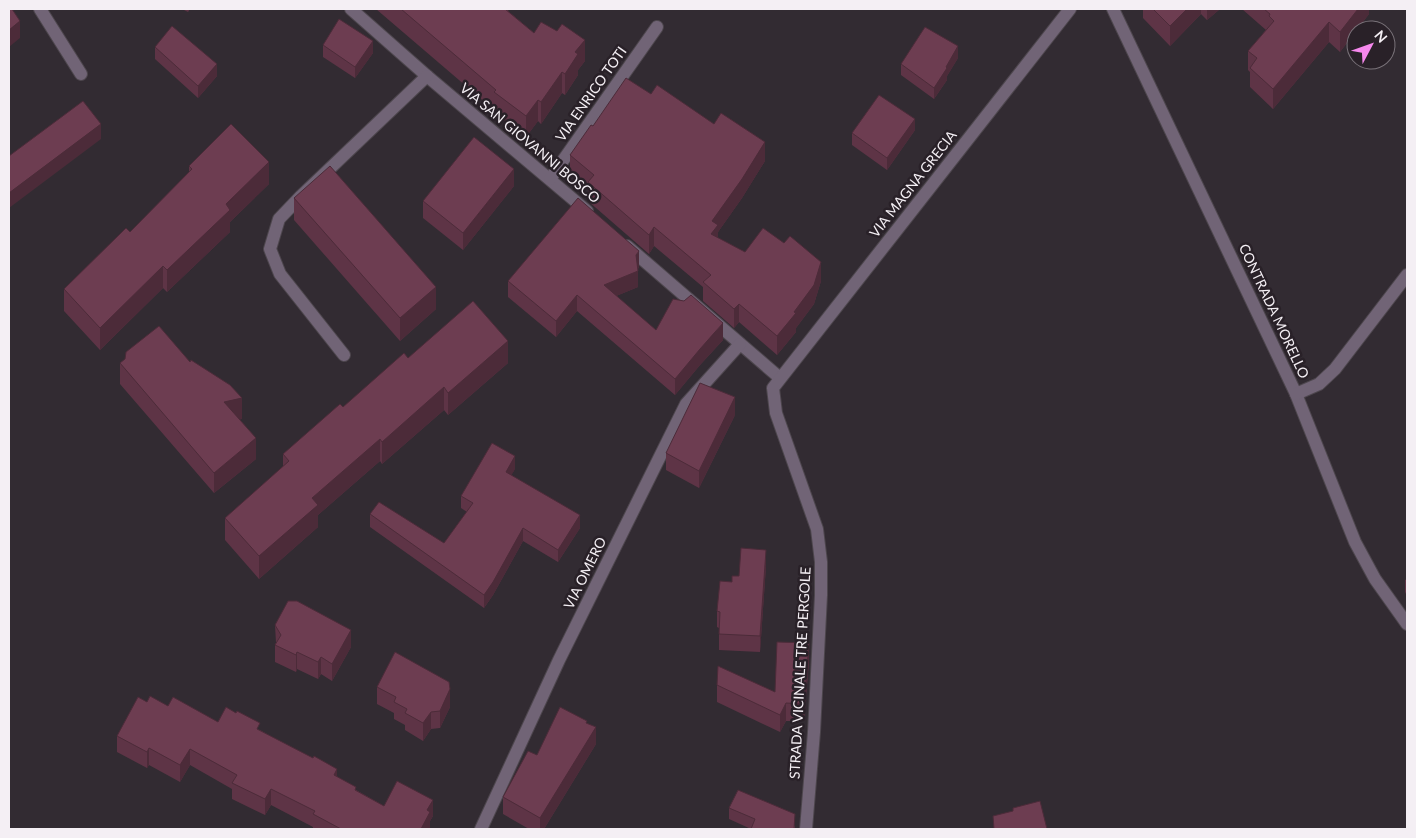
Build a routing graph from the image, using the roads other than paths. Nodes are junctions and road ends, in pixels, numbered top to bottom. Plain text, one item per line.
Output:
1 (40, 9) edge
2 (351, 9) edge
3 (1070, 9) edge
4 (1113, 9) edge
5 (657, 27) dead end
6 (81, 74) dead end
7 (427, 76) junction
8 (550, 179) junction
9 (594, 217) edge
10 (616, 236) edge
11 (1407, 275) edge
12 (740, 344) junction
13 (344, 355) dead end
14 (780, 378) junction
15 (1296, 394) junction
16 (1407, 624) edge
17 (481, 829) edge
18 (806, 829) edge

1 - 6 street
2 - 7 street, VIA SAN GIOVANNI BOSCO
3 - 14 street, VIA MAGNA GRECIA
4 - 15 street, CONTRADA MORELLO
5 - 8 street, VIA ENRICO TOTI
7 - 8 street, VIA SAN GIOVANNI BOSCO
7 - 13 street
8 - 9 street, VIA SAN GIOVANNI BOSCO
10 - 12 street
11 - 15 street
12 - 14 street
12 - 17 street, VIA OMERO
14 - 18 street, STRADA VICINALE TRE PERGOLE
15 - 16 street, CONTRADA MORELLO

